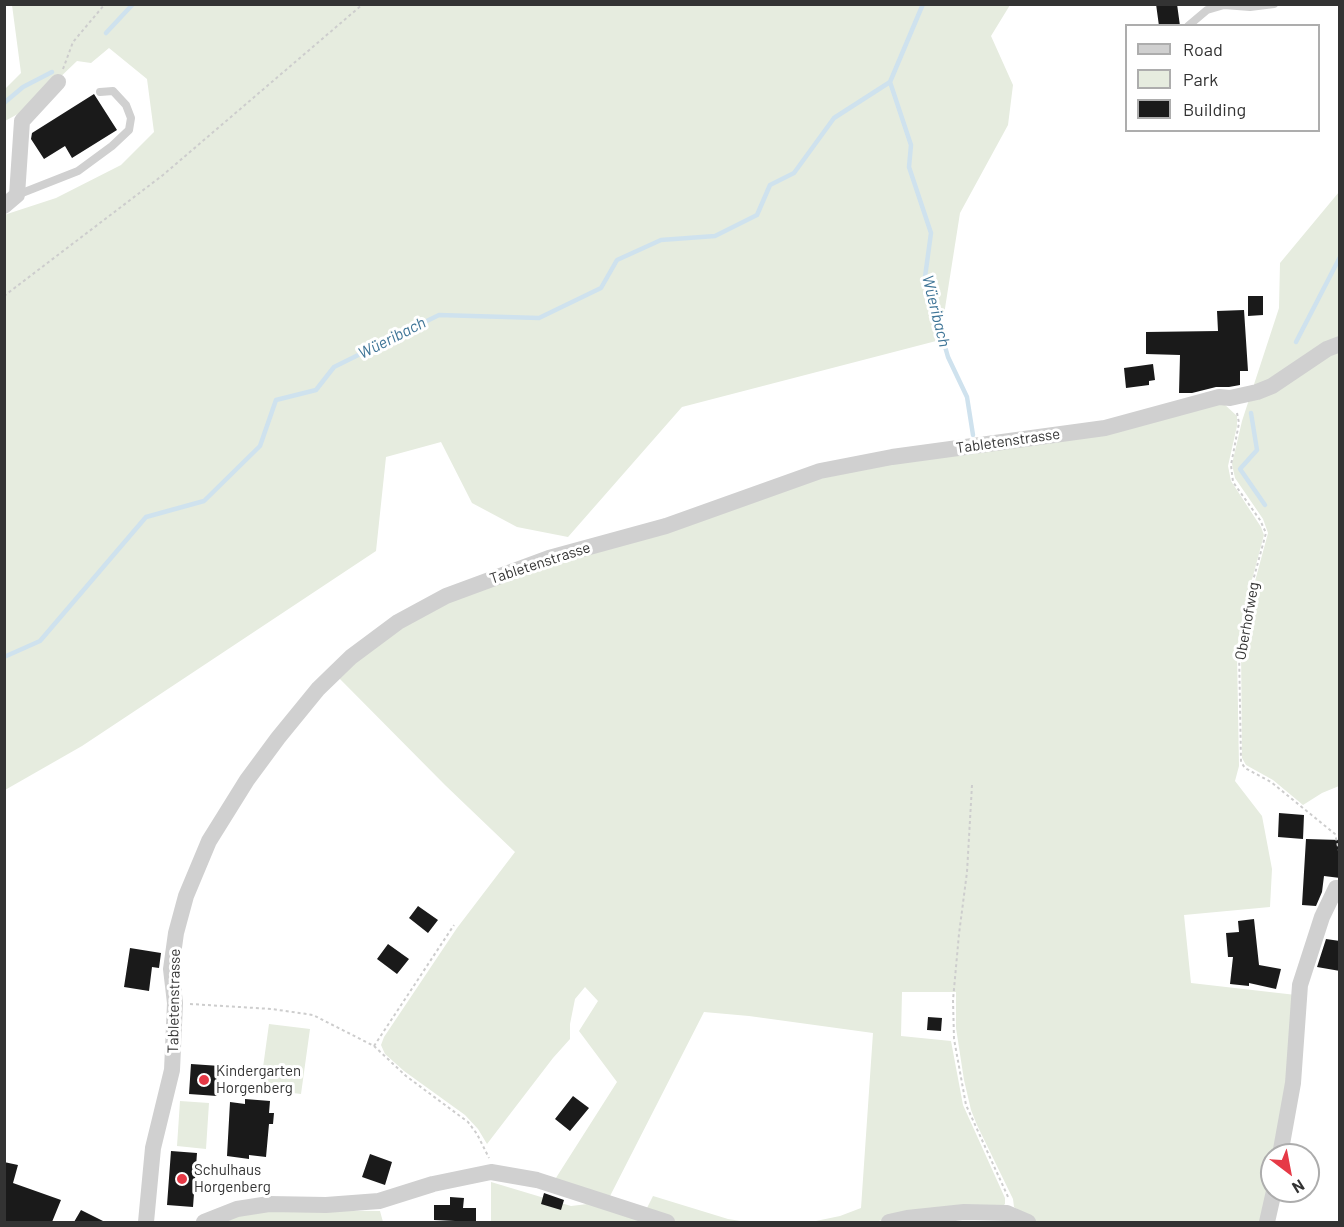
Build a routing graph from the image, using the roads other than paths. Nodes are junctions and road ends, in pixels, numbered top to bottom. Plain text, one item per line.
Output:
1 (1274, 4) edge
2 (1190, 24) edge
3 (58, 82) road end
4 (100, 92) dead end
5 (11, 200) edge
6 (1340, 344) edge
7 (1338, 888) edge
8 (1282, 1143) edge
9 (1271, 1203) edge
10 (146, 1222) edge
11 (204, 1222) edge
12 (667, 1222) edge
13 (889, 1222) edge
14 (1028, 1222) edge
15 (1267, 1222) edge

1 - 2 lane
3 - 5 street
4 - 5 lane
6 - 10 street, Tabletenstrasse
7 - 8 street
9 - 15 street
11 - 12 street
13 - 14 street

